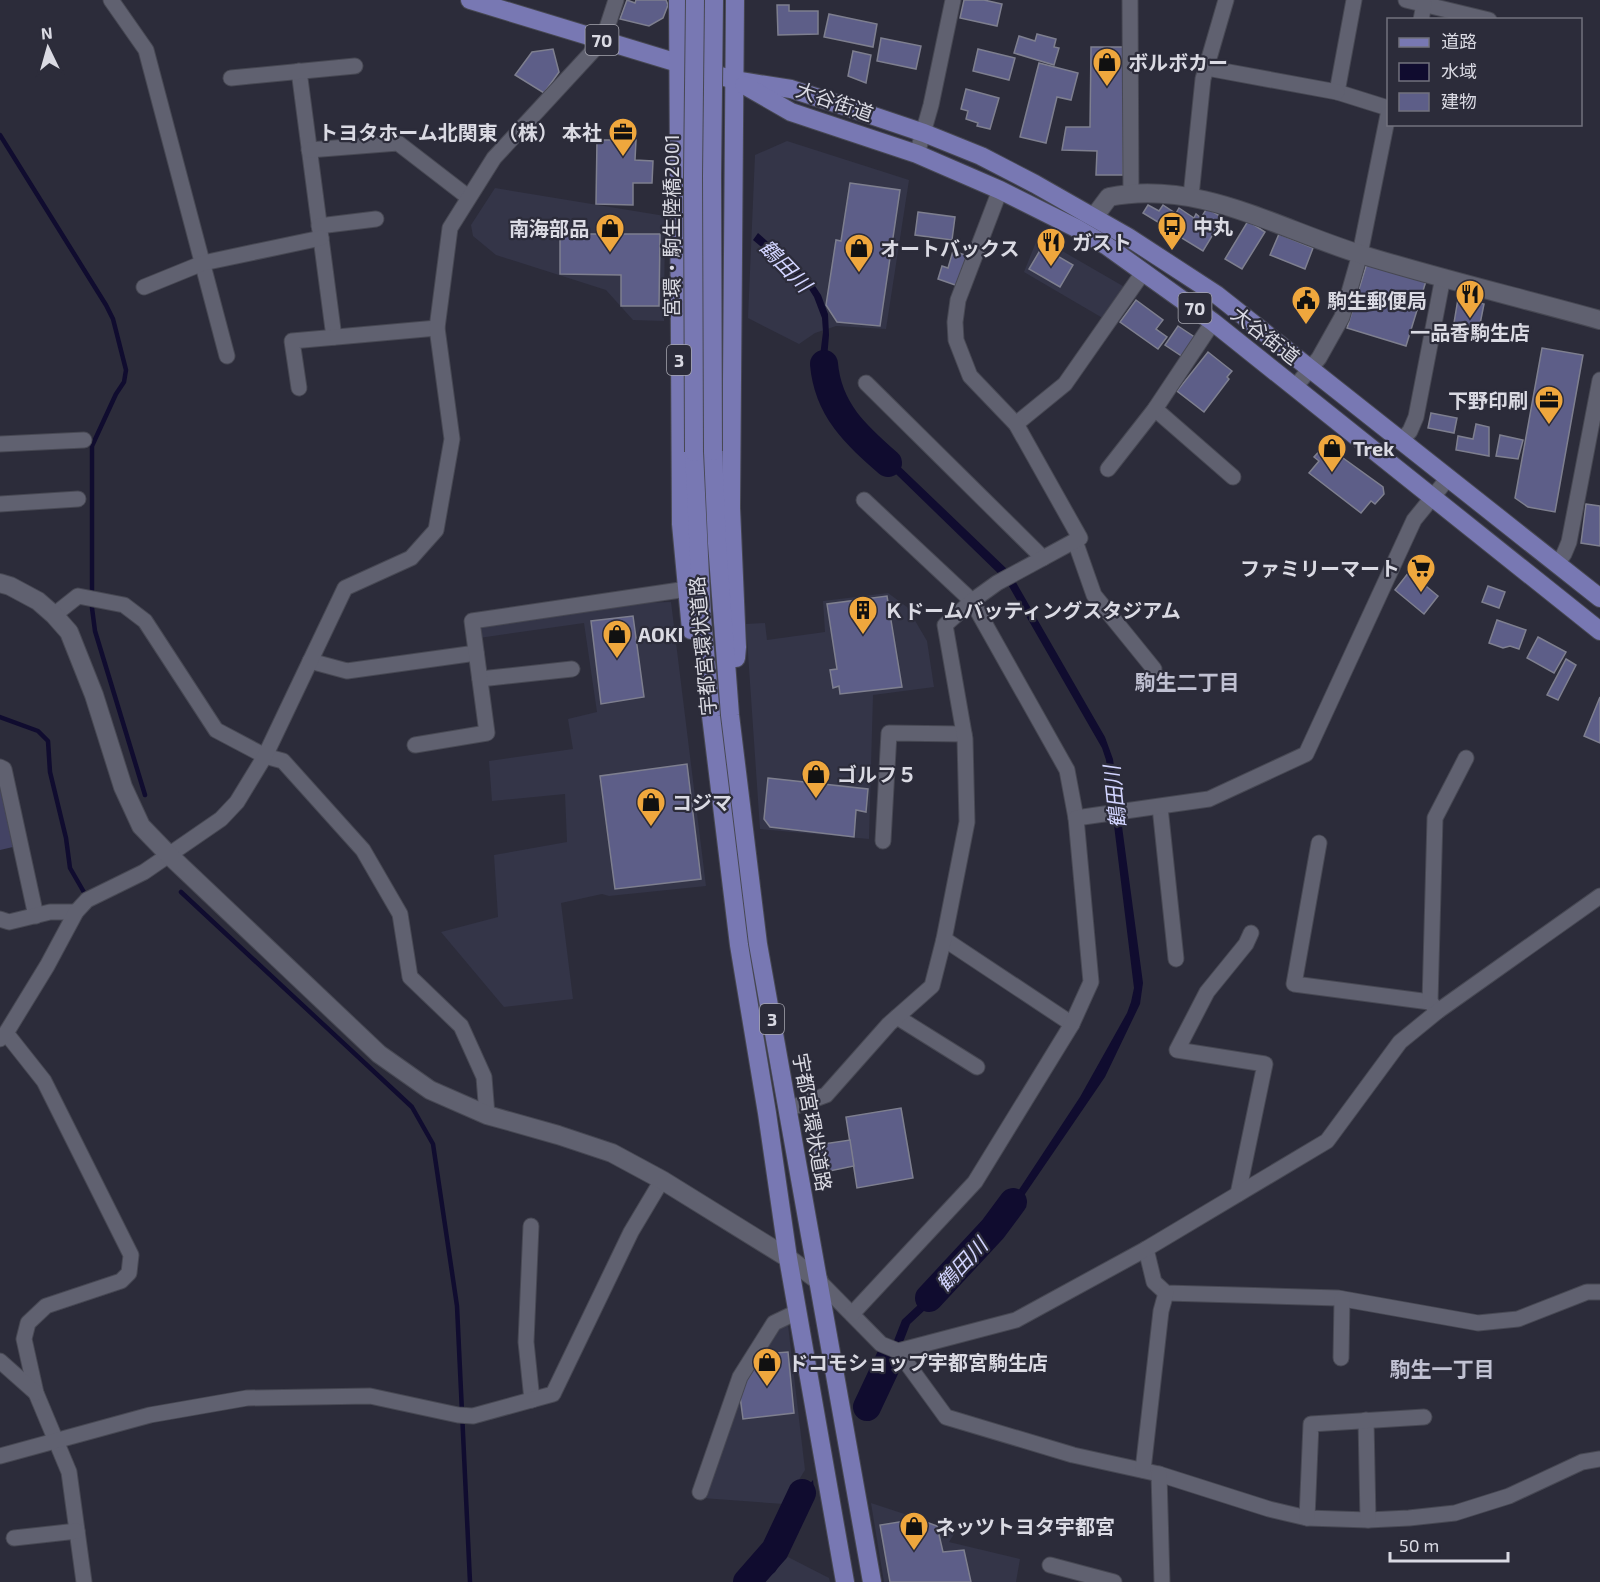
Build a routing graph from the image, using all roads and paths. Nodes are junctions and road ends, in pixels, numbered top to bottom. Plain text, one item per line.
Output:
1 (111, 0) edge
2 (470, 0) edge
3 (616, 0) edge
4 (678, 0) edge
5 (695, 0) edge
6 (714, 0) edge
7 (735, 0) edge
8 (953, 0) edge
9 (1130, 0) edge
10 (1226, 0) edge
11 (1354, 0) edge
12 (1406, 0) edge
13 (1422, 12) edge
14 (1472, 18) edge
15 (603, 40) junction
16 (677, 62) junction
17 (355, 66) dead end
18 (1206, 68) junction
19 (299, 71) junction
20 (231, 78) dead end
21 (734, 80) junction
22 (1337, 92) junction
23 (1387, 107) edge
24 (1387, 125) edge
25 (924, 133) junction
26 (309, 150) junction
27 (917, 154) junction
28 (1000, 190) junction
29 (1131, 194) junction
30 (1191, 196) junction
31 (468, 197) junction
32 (1094, 217) junction
33 (376, 219) dead end
34 (320, 232) junction
35 (1360, 254) junction
36 (203, 263) junction
37 (1144, 271) junction
38 (1443, 277) junction
39 (144, 287) dead end
40 (1600, 320) edge
41 (1213, 322) junction
42 (437, 328) junction
43 (334, 337) junction
44 (228, 356) dead end
45 (1311, 368) junction
46 (1600, 380) edge
47 (866, 383) dead end
48 (1295, 387) junction
49 (299, 388) dead end
50 (1155, 409) junction
51 (1016, 424) junction
52 (84, 440) dead end
53 (1402, 440) junction
54 (0, 444) edge
55 (694, 452) joint
56 (713, 452) joint
57 (1108, 469) dead end
58 (1233, 477) dead end
59 (1449, 477) junction
60 (1433, 497) junction
61 (78, 499) dead end
62 (864, 500) dead end
63 (0, 504) edge
64 (1075, 541) junction
65 (1043, 558) junction
66 (1557, 564) junction
67 (0, 584) edge
68 (687, 589) junction
69 (1600, 598) edge
70 (972, 601) junction
71 (54, 615) junction
72 (1600, 631) edge
73 (476, 653) junction
74 (310, 662) junction
75 (572, 669) dead end
76 (1154, 669) dead end
77 (480, 679) junction
78 (730, 715) junction
79 (711, 716) junction
80 (964, 734) junction
81 (415, 745) dead end
82 (265, 756) junction
83 (1466, 758) dead end
84 (0, 767) edge
85 (1160, 807) junction
86 (1076, 818) junction
87 (883, 841) dead end
88 (1319, 843) dead end
89 (169, 855) junction
90 (1600, 896) edge
91 (76, 912) junction
92 (36, 916) junction
93 (0, 919) edge
94 (1251, 933) dead end
95 (944, 939) junction
96 (1176, 959) dead end
97 (1434, 1007) junction
98 (897, 1017) junction
99 (1072, 1024) junction
100 (3, 1036) edge
101 (977, 1067) dead end
102 (788, 1109) junction
103 (488, 1115) junction
104 (662, 1180) junction
105 (1238, 1194) junction
106 (531, 1226) dead end
107 (1146, 1249) junction
108 (788, 1258) junction
109 (819, 1281) junction
110 (1600, 1292) edge
111 (1166, 1293) junction
112 (1342, 1299) junction
113 (797, 1312) junction
114 (852, 1314) junction
115 (898, 1351) junction
116 (1341, 1358) dead end
117 (0, 1361) edge
118 (36, 1393) junction
119 (532, 1400) junction
120 (1424, 1417) dead end
121 (1366, 1420) junction
122 (57, 1441) junction
123 (0, 1456) edge
124 (1600, 1459) edge
125 (1143, 1470) junction
126 (1159, 1474) junction
127 (700, 1492) dead end
128 (1307, 1518) junction
129 (1368, 1520) junction
130 (77, 1531) junction
131 (14, 1538) dead end
132 (1050, 1565) dead end
133 (84, 1582) edge
134 (845, 1582) edge
135 (872, 1582) edge
136 (1111, 1582) edge
137 (1162, 1582) edge

1 - 36 street
2 - 15 main road, 大谷街道 / 70
3 - 15 street
4 - 16 main road, 3
5 - 55 main road, 宮環・駒生陸橋2001 / 3, bridge
6 - 56 main road, 宮環・駒生陸橋2001 / 3, bridge
7 - 21 main road, 3
8 - 25 street
9 - 29 street
10 - 18 street
11 - 22 street
12 - 13 street
13 - 14 street
15 - 16 main road, 大谷街道 / 70
15 - 31 street
16 - 21 main road, 大谷街道 / 70
16 - 68 main road, 3
17 - 19 street
18 - 22 street
18 - 30 street
19 - 20 street
19 - 26 street
21 - 25 main road, 大谷街道 / 70
21 - 27 main road, 大谷街道 / 70
21 - 78 main road, 3
22 - 23 street
24 - 35 street
25 - 27 street
25 - 32 main road, 大谷街道 / 70
26 - 31 street
26 - 34 street
27 - 28 main road, 大谷街道 / 70
28 - 37 main road, 大谷街道 / 70
28 - 51 street
29 - 30 street
29 - 32 street
30 - 35 street
31 - 42 street
32 - 45 main road, 大谷街道 / 70
33 - 34 street
34 - 36 street
34 - 43 street
35 - 38 street
35 - 45 street
36 - 39 street
36 - 44 street
37 - 41 main road, 大谷街道 / 70
37 - 51 street
38 - 40 street
38 - 53 street
41 - 48 main road, 大谷街道 / 70
41 - 50 street
42 - 43 street
42 - 74 street
43 - 49 street
45 - 48 street
45 - 53 main road, 大谷街道 / 70
46 - 66 street
47 - 65 street
48 - 60 main road, 大谷街道 / 70
50 - 57 street
50 - 58 street
51 - 64 street
52 - 54 street
53 - 59 main road, 大谷街道 / 70
55 - 79 main road, 宇都宮環状道路 / 3
56 - 78 main road, 宇都宮環状道路 / 3
59 - 60 street
59 - 66 main road, 大谷街道 / 70
60 - 72 main road, 大谷街道 / 70
60 - 85 street
61 - 63 street
62 - 70 street
64 - 65 street
64 - 76 street
65 - 70 street
66 - 69 main road, 大谷街道 / 70
67 - 71 street
68 - 73 street
68 - 79 main road, 3
70 - 80 street
70 - 86 street
71 - 82 street
71 - 89 street
73 - 74 street
73 - 77 street
74 - 82 street
75 - 77 street
77 - 81 street
78 - 102 main road, 宇都宮環状道路 / 3
79 - 108 main road, 宇都宮環状道路 / 3
80 - 87 street
80 - 95 street
82 - 89 street
82 - 103 street
83 - 97 street
84 - 92 street
85 - 86 street
85 - 96 street
86 - 99 street
88 - 97 street
89 - 91 street
89 - 103 street
90 - 97 street
91 - 92 street
91 - 100 street
92 - 93 street
94 - 105 street
95 - 98 street
95 - 99 street
97 - 105 street
98 - 101 street
98 - 102 street
99 - 114 street
100 - 118 street
102 - 109 main road, 宇都宮環状道路 / 3
103 - 104 street
104 - 108 street
104 - 119 street
105 - 107 street
106 - 119 street
107 - 111 street
107 - 115 street
108 - 109 street
108 - 113 main road, 宇都宮環状道路 / 3
109 - 114 street
109 - 135 main road, 宇都宮環状道路 / 3
110 - 112 street
111 - 112 street
111 - 125 street
112 - 116 street
113 - 127 street
113 - 134 main road, 宇都宮環状道路 / 3
114 - 115 street
115 - 125 street
117 - 118 street
118 - 122 street
119 - 122 street
120 - 121 street
121 - 128 street
121 - 129 street
122 - 123 street
122 - 130 street
124 - 129 street
125 - 126 street
126 - 128 street
126 - 137 street
128 - 129 street
130 - 131 street
130 - 133 street
132 - 136 street

